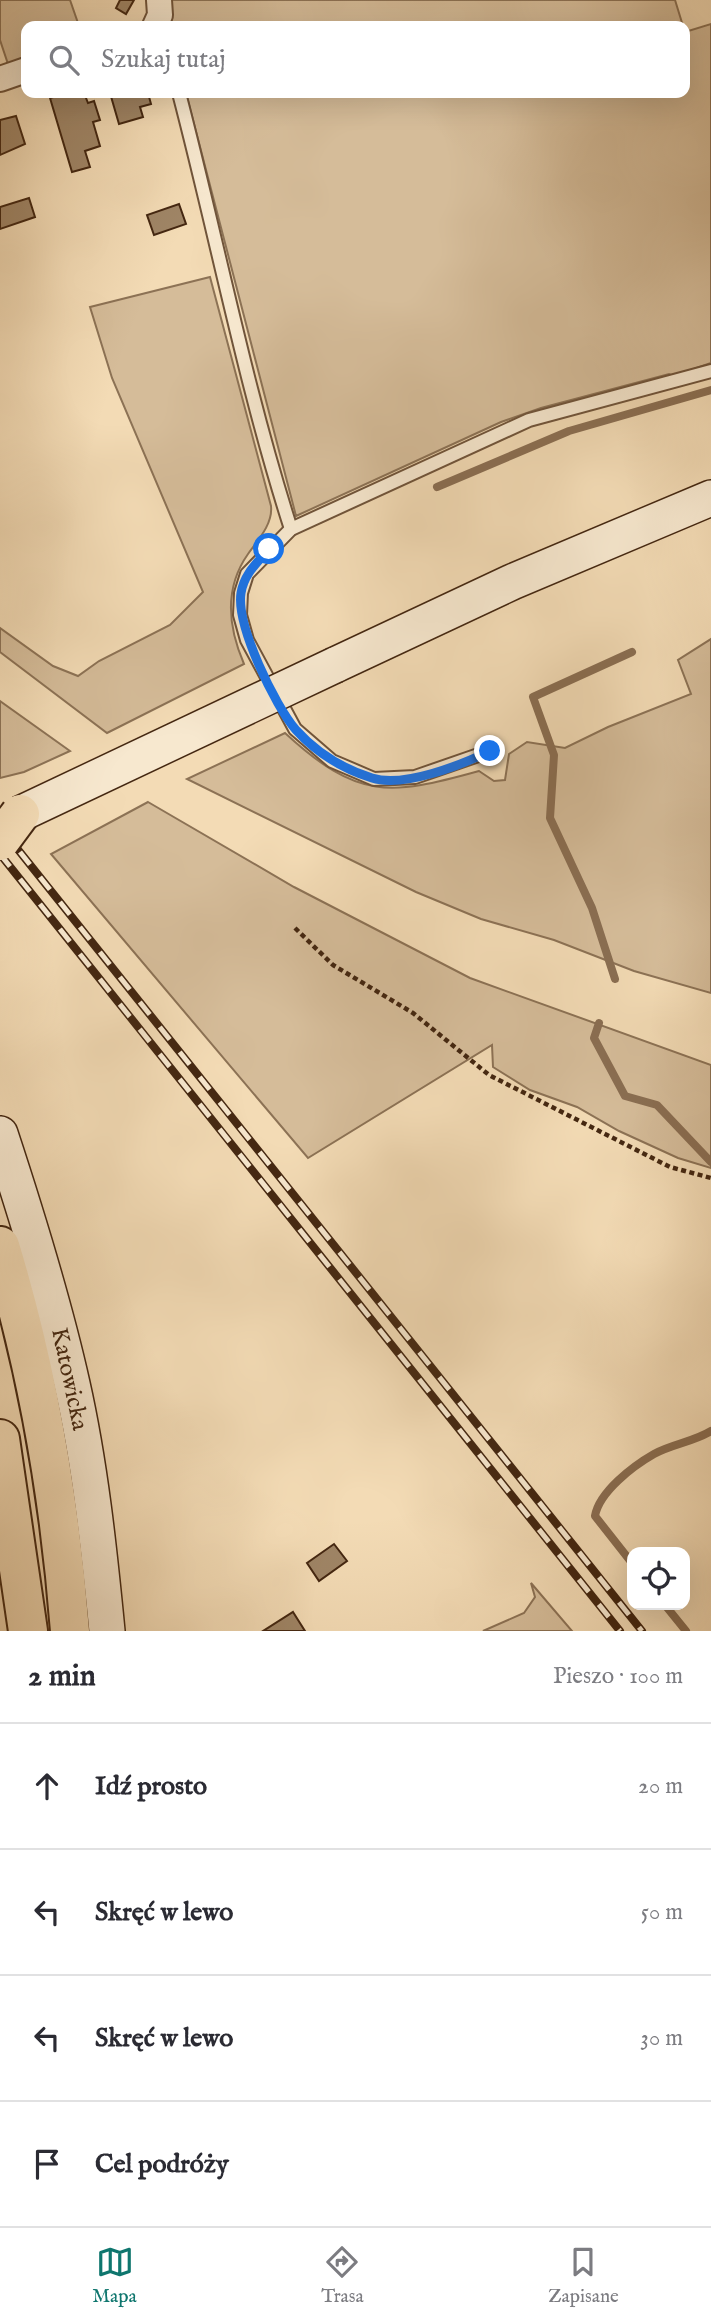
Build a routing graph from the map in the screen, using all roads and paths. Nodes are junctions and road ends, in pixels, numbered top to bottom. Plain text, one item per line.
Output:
1 (159, 0) edge
2 (157, 21) edge
3 (21, 72) edge
4 (0, 79) edge
5 (180, 98) edge
6 (711, 371) edge
7 (711, 498) edge
8 (291, 529) junction
9 (490, 751) dead end
10 (5, 823) edge
11 (295, 928) dead end
12 (0, 1134) edge
13 (711, 1178) edge
14 (0, 1246) edge
15 (0, 1439) edge
16 (28, 1631) edge
17 (70, 1631) edge
18 (107, 1631) edge

1 - 2 street
3 - 4 street
5 - 8 lane
6 - 8 lane
7 - 10 main road, bridge
8 - 9 lane
11 - 13 path
12 - 18 main road, Katowicka
14 - 17 main road
15 - 16 main road

